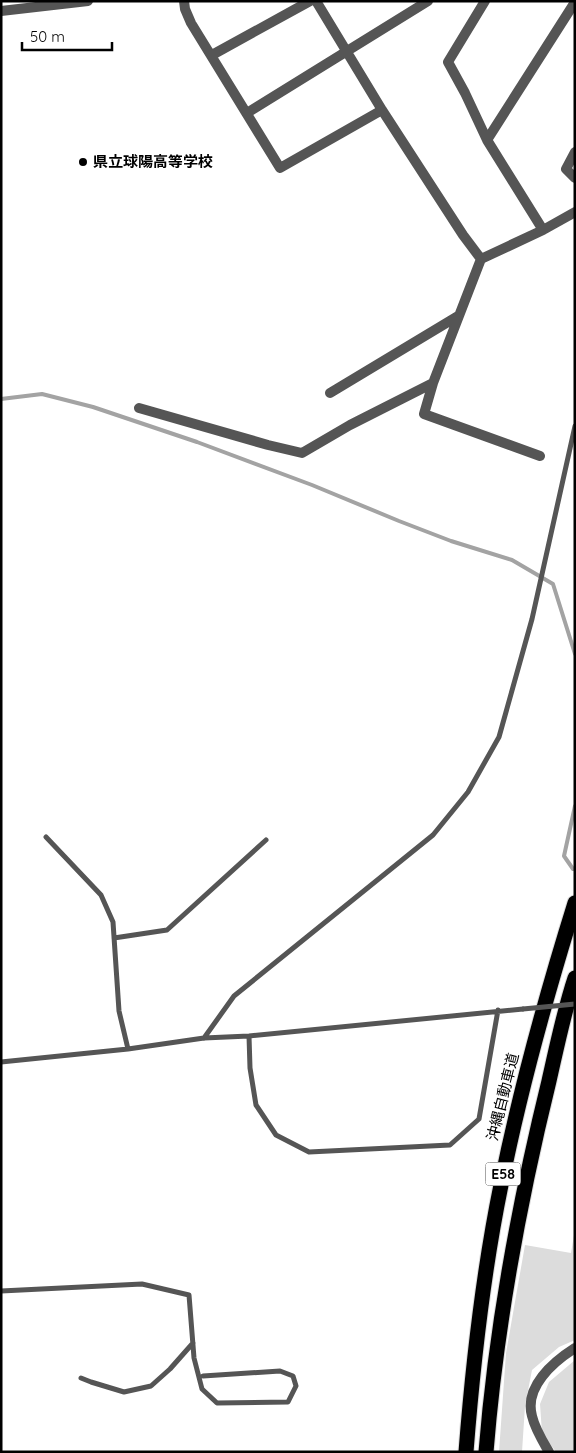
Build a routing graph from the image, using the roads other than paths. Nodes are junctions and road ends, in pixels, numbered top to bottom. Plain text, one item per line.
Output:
1 (88, 1) edge
2 (184, 1) edge
3 (310, 1) edge
4 (316, 1) edge
5 (428, 1) edge
6 (485, 1) edge
7 (575, 2) edge
8 (38, 4) edge
9 (1, 11) edge
10 (347, 51) junction
11 (212, 55) junction
12 (382, 110) junction
13 (247, 113) junction
14 (487, 140) junction
15 (575, 152) edge
16 (575, 178) edge
17 (575, 212) edge
18 (543, 230) junction
19 (481, 258) junction
20 (458, 316) junction
21 (432, 383) junction
22 (330, 393) dead end
23 (140, 408) dead end
24 (575, 426) edge
25 (540, 456) dead end
26 (46, 836) dead end
27 (266, 840) dead end
28 (575, 903) edge
29 (114, 938) junction
30 (575, 978) edge
31 (575, 1004) edge
32 (498, 1010) junction
33 (249, 1036) junction
34 (204, 1038) junction
35 (128, 1049) junction
36 (1, 1062) edge
37 (1, 1291) edge
38 (193, 1343) junction
39 (575, 1348) edge
40 (203, 1376) dead end
41 (81, 1378) dead end
42 (466, 1452) edge
43 (486, 1452) edge
44 (549, 1452) edge

1 - 8 street
2 - 11 street
3 - 11 street
4 - 10 street
5 - 10 street
6 - 14 street
7 - 14 street
8 - 9 street
10 - 12 street
10 - 13 street
11 - 13 street
12 - 13 street
12 - 19 street
14 - 18 street
15 - 16 street
17 - 18 street
18 - 19 street
19 - 20 street
20 - 21 street
20 - 22 street
21 - 23 street
21 - 25 street
24 - 34 lane
26 - 29 lane
27 - 29 lane
28 - 42 highway, 沖縄自動車道 / E58
29 - 35 lane
30 - 43 highway, E58
31 - 32 lane, bridge
32 - 33 lane
32 - 33 lane
33 - 34 lane
34 - 35 lane
35 - 36 lane
37 - 38 lane
38 - 40 lane
38 - 41 lane
39 - 44 street

